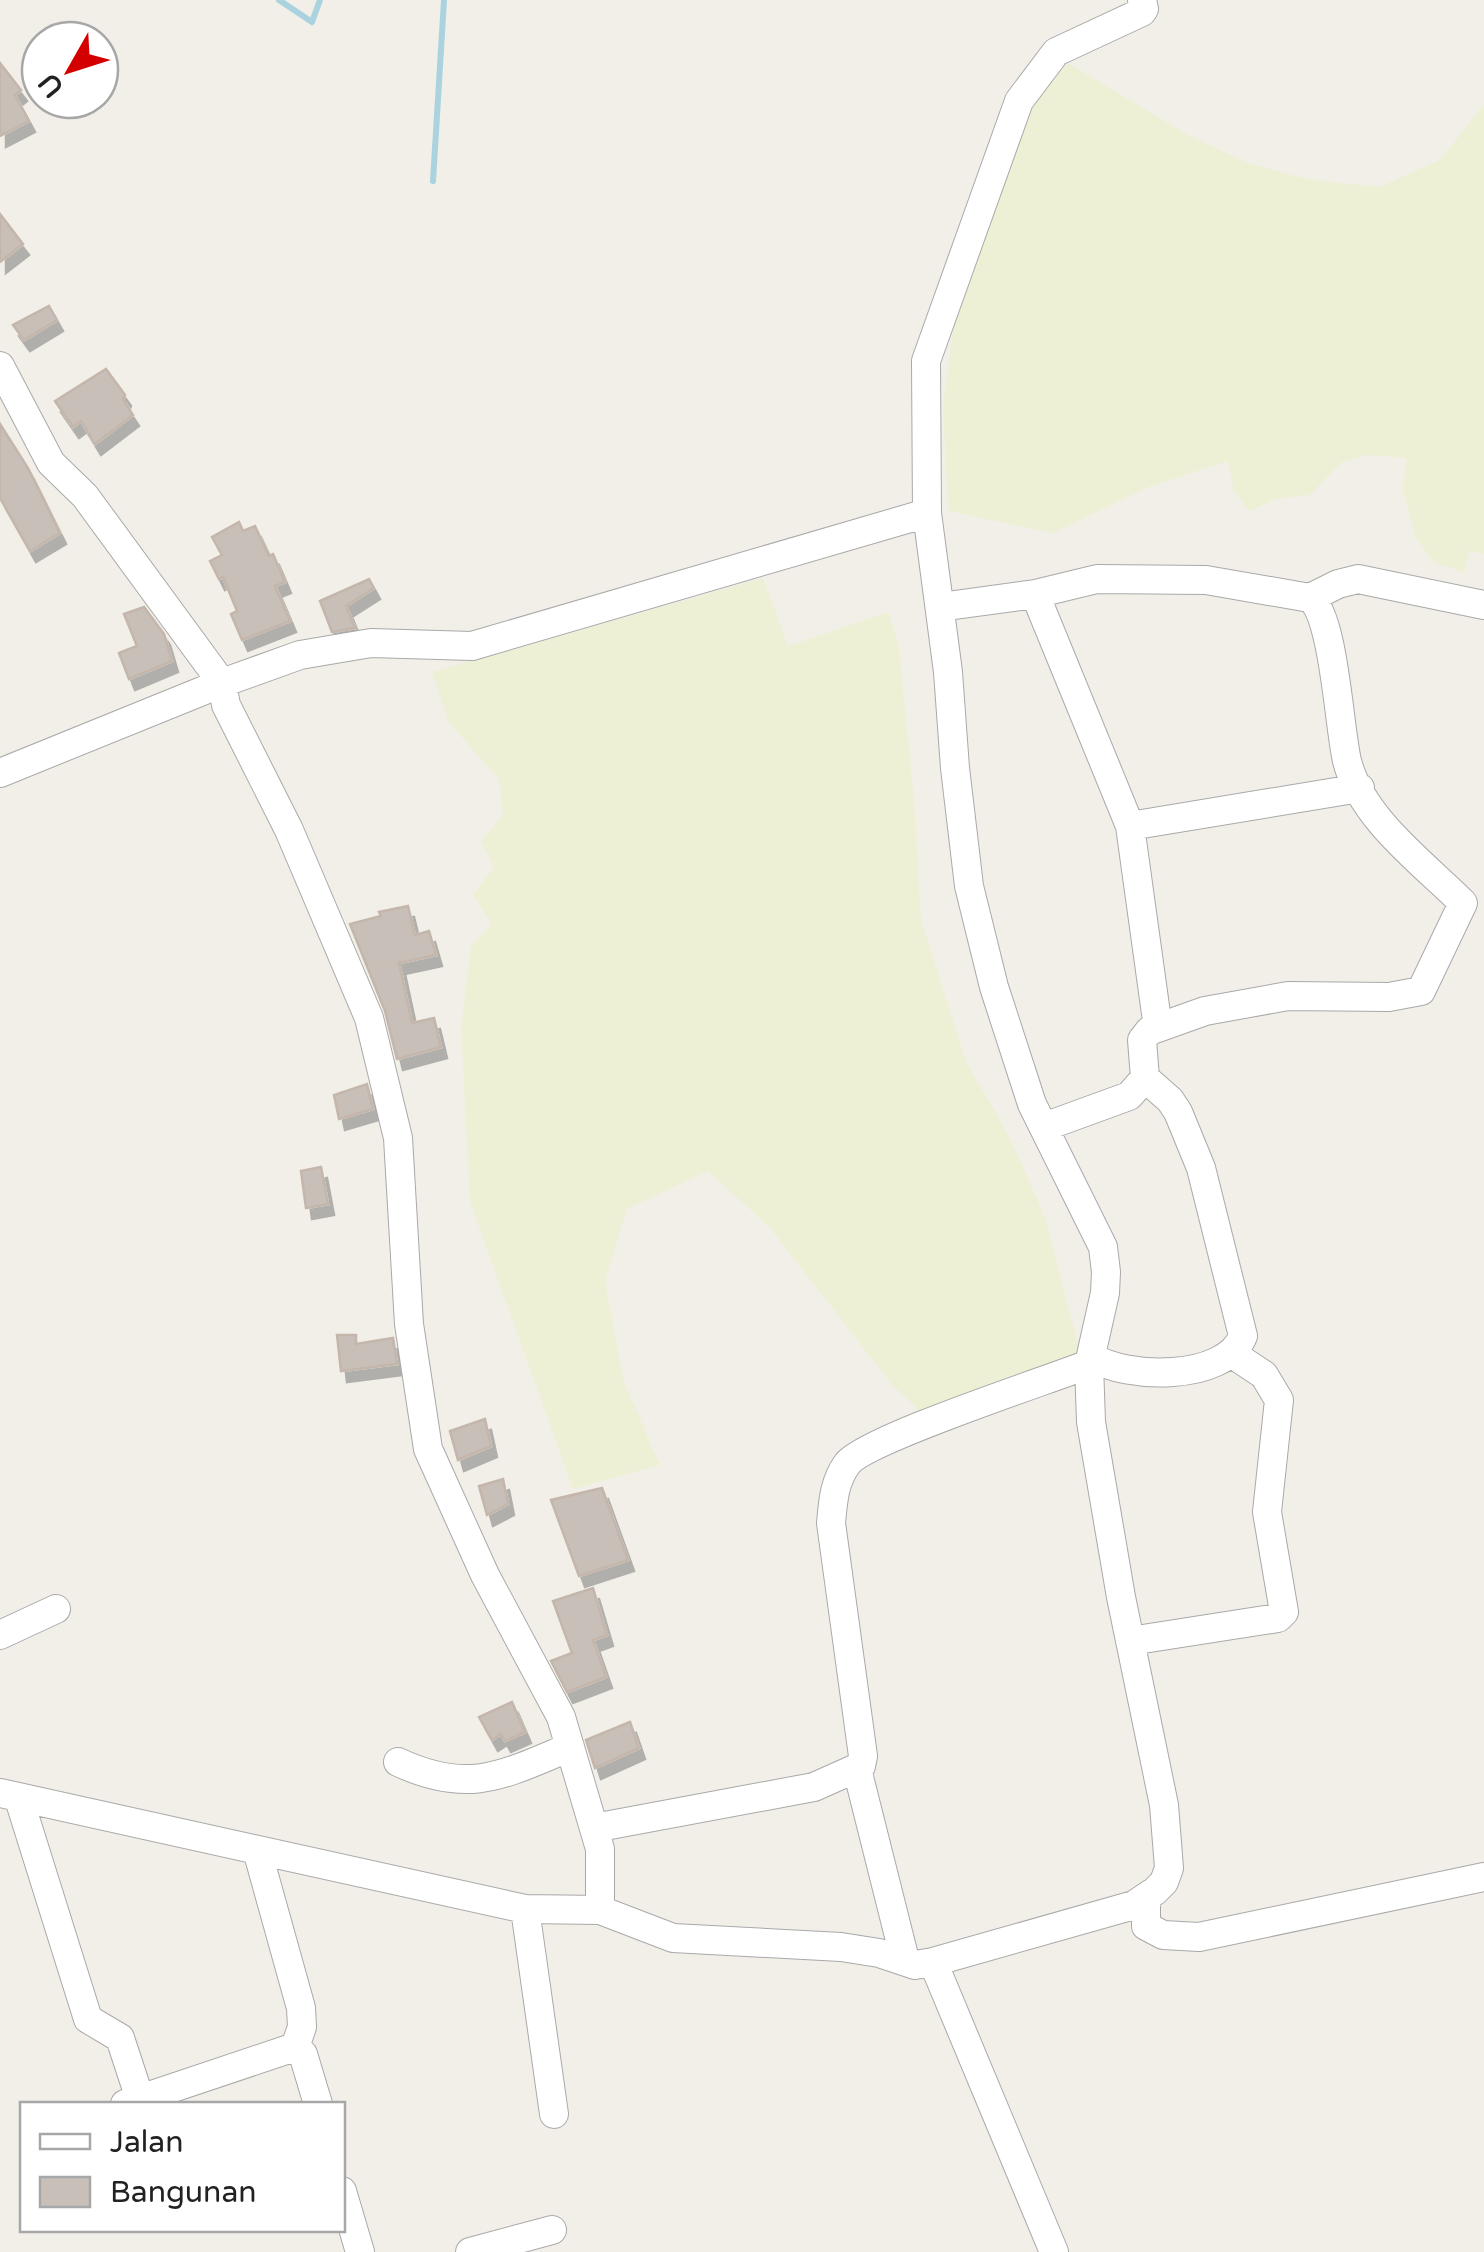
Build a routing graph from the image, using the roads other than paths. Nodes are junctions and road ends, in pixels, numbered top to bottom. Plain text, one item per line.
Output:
1 (1142, 0) edge
2 (0, 366) edge
3 (927, 513) junction
4 (1034, 594) junction
5 (1310, 598) junction
6 (1484, 605) edge
7 (940, 607) junction
8 (222, 683) junction
9 (0, 774) edge
10 (1360, 788) junction
11 (1130, 826) junction
12 (1473, 910) edge
13 (1158, 1028) junction
14 (1144, 1078) junction
15 (1044, 1127) junction
16 (1230, 1353) junction
17 (1091, 1360) junction
18 (56, 1609) dead end
19 (0, 1635) edge
20 (1130, 1641) junction
21 (570, 1748) junction
22 (398, 1762) dead end
23 (857, 1769) junction
24 (9, 1796) edge
25 (594, 1828) junction
26 (258, 1850) junction
27 (1484, 1876) edge
28 (1146, 1899) junction
29 (524, 1908) junction
30 (600, 1910) junction
31 (919, 1961) junction
32 (295, 2047) junction
33 (132, 2102) edge
34 (317, 2102) edge
35 (554, 2114) dead end
36 (345, 2201) edge
37 (552, 2230) dead end
38 (360, 2252) edge
39 (470, 2252) edge
40 (1054, 2252) edge

1 - 3 street
2 - 8 street
3 - 7 street
3 - 8 street
4 - 5 street
4 - 7 street
4 - 11 street
5 - 6 street
5 - 10 street
7 - 15 street
8 - 9 street
8 - 21 street
10 - 11 street
10 - 12 street
11 - 13 street
12 - 13 street
13 - 14 street
14 - 15 street
14 - 16 street
15 - 17 street
16 - 17 street
16 - 20 street
17 - 20 street
17 - 23 street
18 - 19 street
20 - 28 street
21 - 22 street
21 - 25 street
23 - 25 street
23 - 31 street
24 - 26 street
24 - 33 street
25 - 30 street
26 - 29 street
26 - 32 street
27 - 28 street
28 - 31 street
29 - 30 street
29 - 35 street
30 - 31 street
31 - 40 street
32 - 33 street
32 - 34 street
36 - 38 street
37 - 39 street

